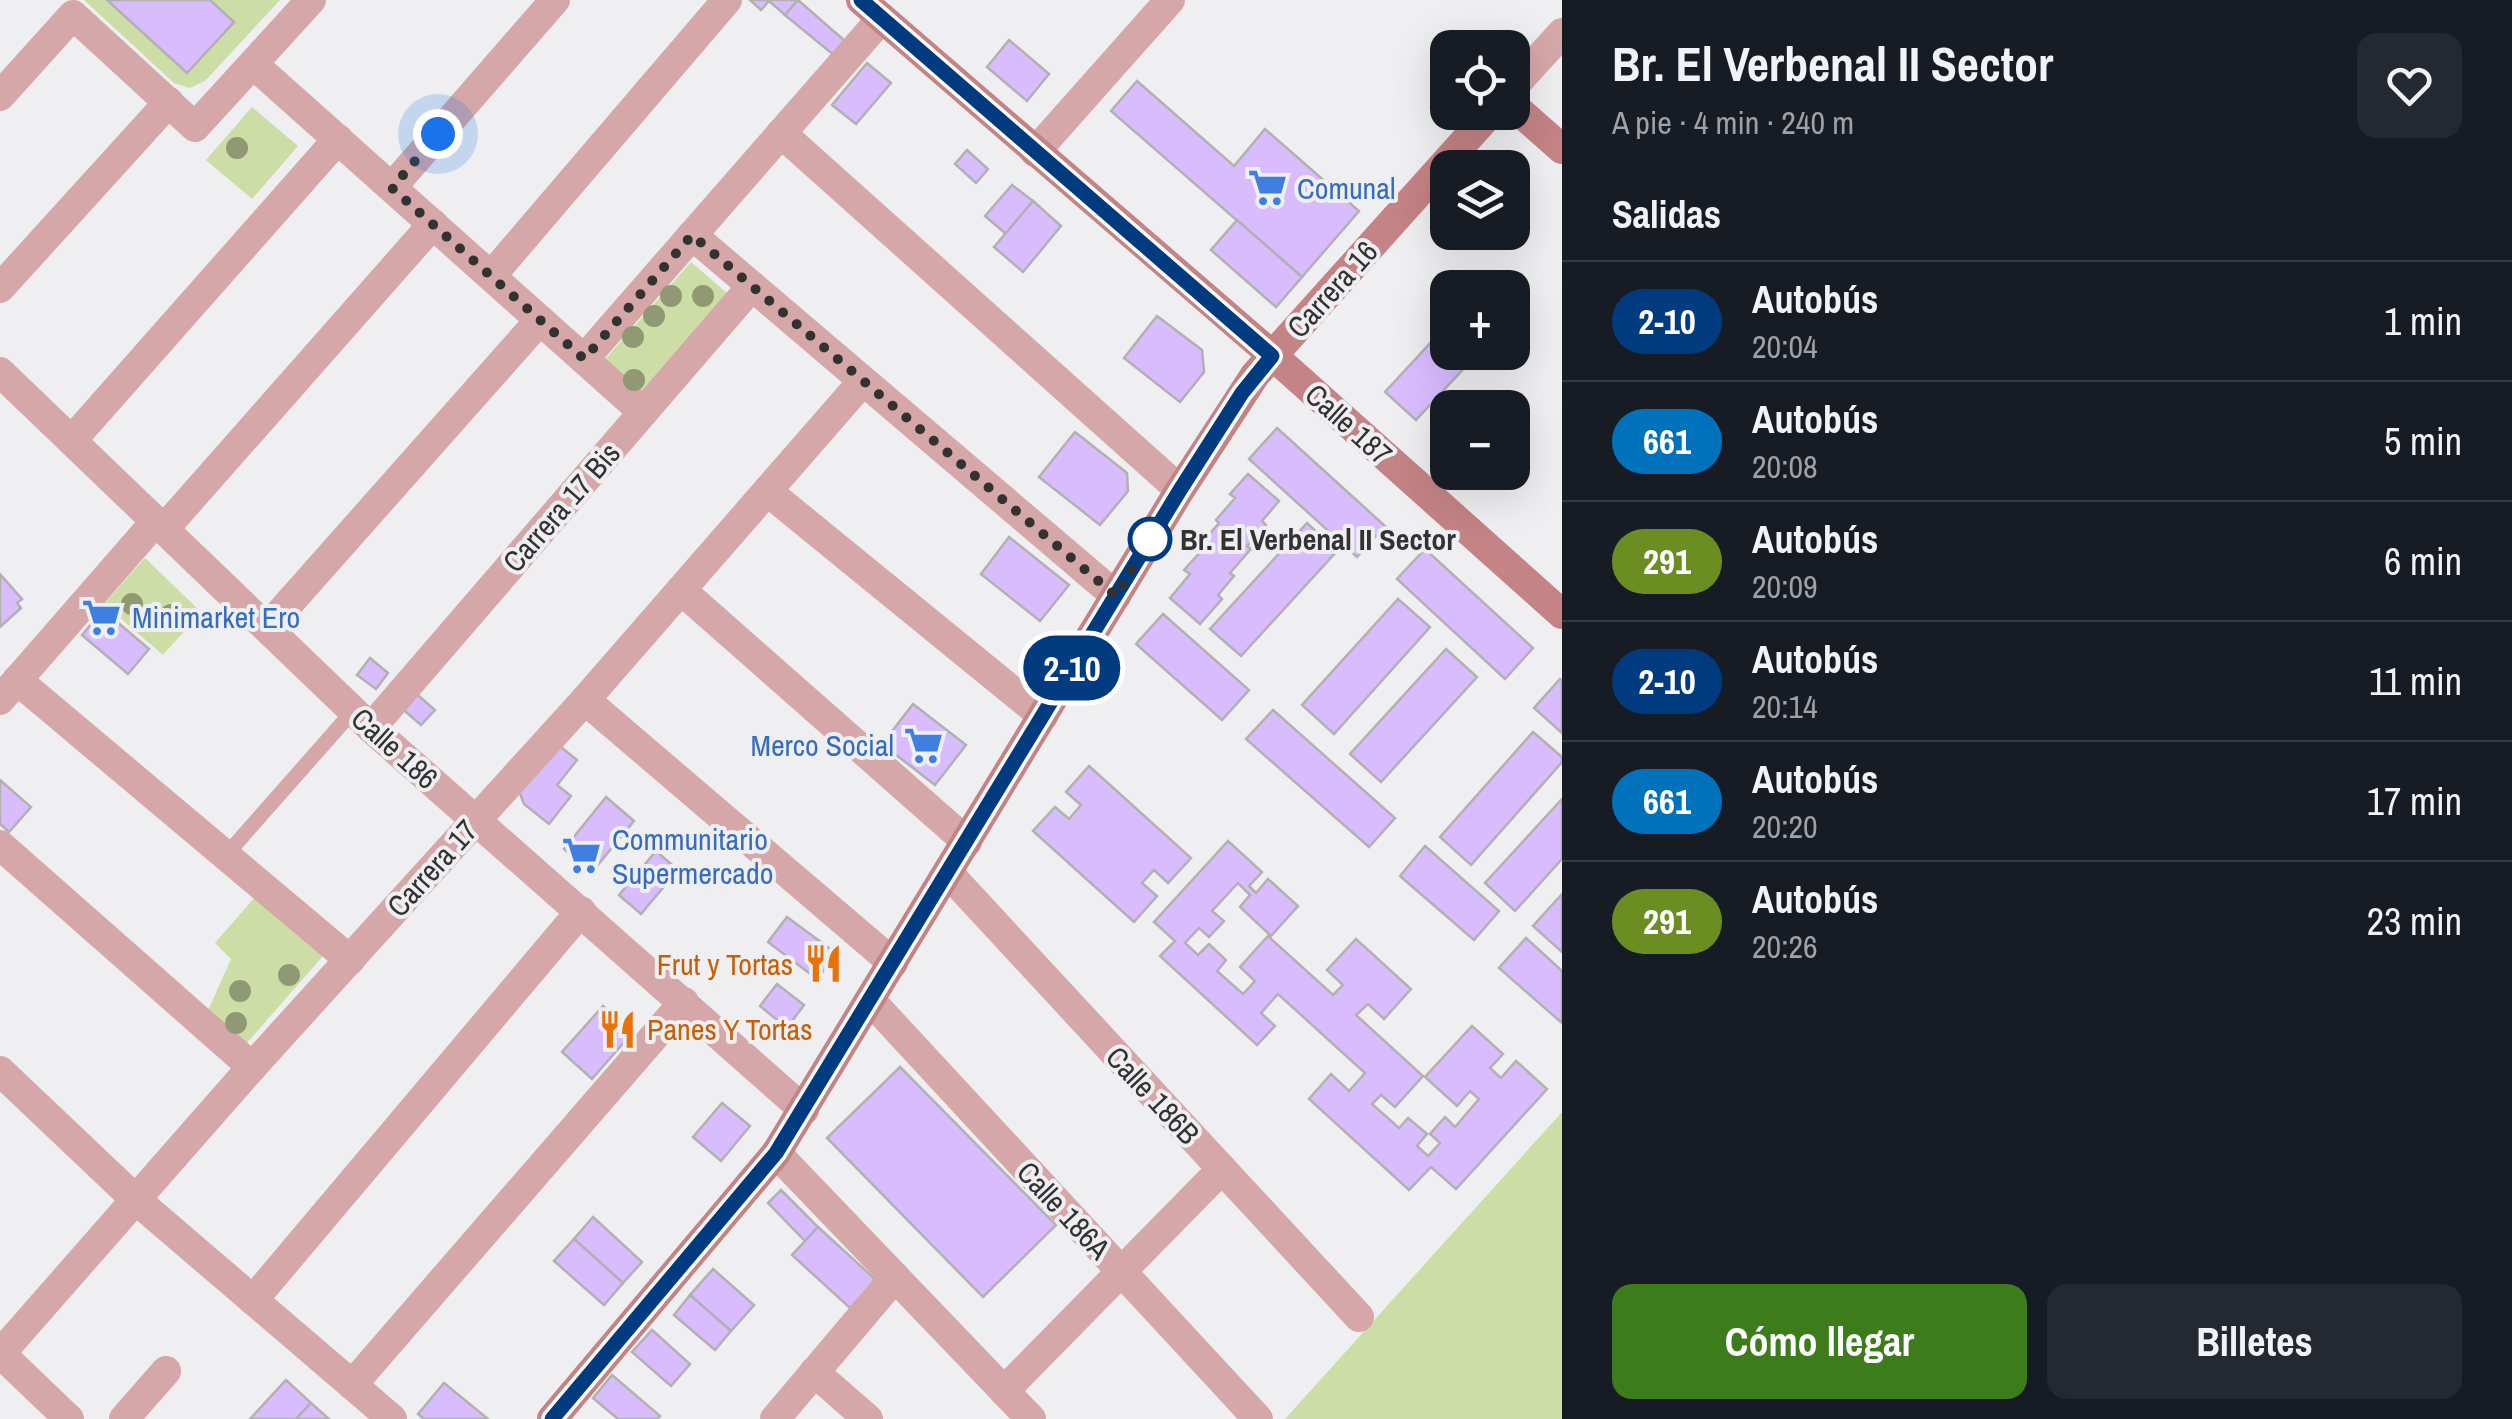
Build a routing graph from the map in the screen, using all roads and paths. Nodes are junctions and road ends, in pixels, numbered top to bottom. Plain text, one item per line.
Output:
1 (311, 0) edge
2 (555, 0) edge
3 (727, 0) edge
4 (1170, 0) edge
5 (871, 9) edge
6 (1562, 33) edge
7 (253, 64) junction
8 (1530, 68) edge
9 (0, 96) edge
10 (169, 102) junction
11 (1530, 121) edge
12 (1474, 130) edge
13 (781, 133) junction
14 (338, 140) junction
15 (1562, 150) edge
16 (1035, 152) junction
17 (392, 188) junction
18 (432, 224) junction
19 (692, 235) junction
20 (492, 276) junction
21 (752, 286) junction
22 (0, 288) edge
23 (540, 320) junction
24 (1272, 356) junction
25 (584, 359) junction
26 (0, 372) edge
27 (863, 381) junction
28 (643, 412) junction
29 (72, 440) junction
30 (1180, 490) junction
31 (767, 491) junction
32 (160, 525) junction
33 (681, 590) junction
34 (1116, 596) junction
35 (1562, 614) edge
36 (267, 628) junction
37 (9, 690) edge
38 (584, 700) junction
39 (1043, 716) junction
40 (362, 720) junction
41 (475, 820) junction
42 (967, 842) junction
43 (0, 845) edge
44 (226, 855) junction
45 (948, 873) junction
46 (580, 911) junction
47 (350, 960) junction
48 (893, 963) junction
49 (870, 1000) junction
50 (684, 1002) junction
51 (252, 1067) junction
52 (0, 1071) edge
53 (804, 1110) junction
54 (776, 1153) junction
55 (1222, 1170) junction
56 (135, 1198) junction
57 (1121, 1272) junction
58 (895, 1277) junction
59 (254, 1300) junction
60 (1359, 1317) dead end
61 (0, 1353) edge
62 (166, 1371) dead end
63 (814, 1372) junction
64 (352, 1385) junction
65 (1004, 1390) junction
66 (69, 1419) edge
67 (124, 1419) edge
68 (392, 1419) edge
69 (552, 1419) edge
70 (775, 1419) edge
71 (868, 1419) edge
72 (1031, 1419) edge
73 (1258, 1419) edge

1 - 7 street
2 - 17 street
3 - 20 street
4 - 16 street
5 - 13 street
5 - 16 street, Calle 187
6 - 8 street
7 - 10 street
7 - 14 street
9 - 10 street
10 - 22 street
11 - 15 street
12 - 24 street, Carrera 16
13 - 19 street
13 - 30 street
14 - 17 street
14 - 29 street
16 - 24 street, Calle 187
17 - 18 street
18 - 20 street
18 - 32 street
19 - 21 street
19 - 25 street
20 - 23 street
21 - 27 street
21 - 28 street, Carrera 17 Bis
23 - 25 street
23 - 36 street
24 - 30 street, Carrera 16
24 - 35 street, Calle 187
25 - 28 street
26 - 29 street, Calle 186
27 - 31 street, Carrera 17
27 - 34 street
28 - 40 street, Carrera 17 Bis
29 - 32 street, Calle 186
30 - 34 street, Carrera 16
31 - 33 street, Carrera 17
31 - 39 street
32 - 36 street, Calle 186
32 - 37 street
33 - 38 street, Carrera 17
33 - 42 street
34 - 39 street, Carrera 16
36 - 40 street, Calle 186
37 - 44 street
38 - 41 street, Carrera 17
38 - 48 street
39 - 42 street, Carrera 16
40 - 41 street, Calle 186
40 - 44 lane
41 - 46 street, Calle 186
41 - 47 street, Carrera 17
42 - 45 street, Carrera 16
43 - 51 street
44 - 47 street
45 - 48 street, Carrera 16
45 - 55 street, Calle 186B
46 - 50 street, Calle 186
46 - 59 street
47 - 51 street, Carrera 17
48 - 49 street, Carrera 16
49 - 53 street, Carrera 16
49 - 57 street, Calle 186A
50 - 53 street, Calle 186
50 - 64 street
51 - 56 street, Carrera 17
52 - 56 street
53 - 54 street, Carrera 16
54 - 58 street
54 - 69 street, Carrera 16
55 - 57 street
55 - 60 street, Calle 186B
56 - 59 street
56 - 61 street, Carrera 17
57 - 65 street
57 - 73 street, Calle 186A
58 - 63 street
58 - 65 street
59 - 64 street
61 - 66 street
62 - 67 street
63 - 70 street
63 - 71 street
64 - 68 street
65 - 72 street

